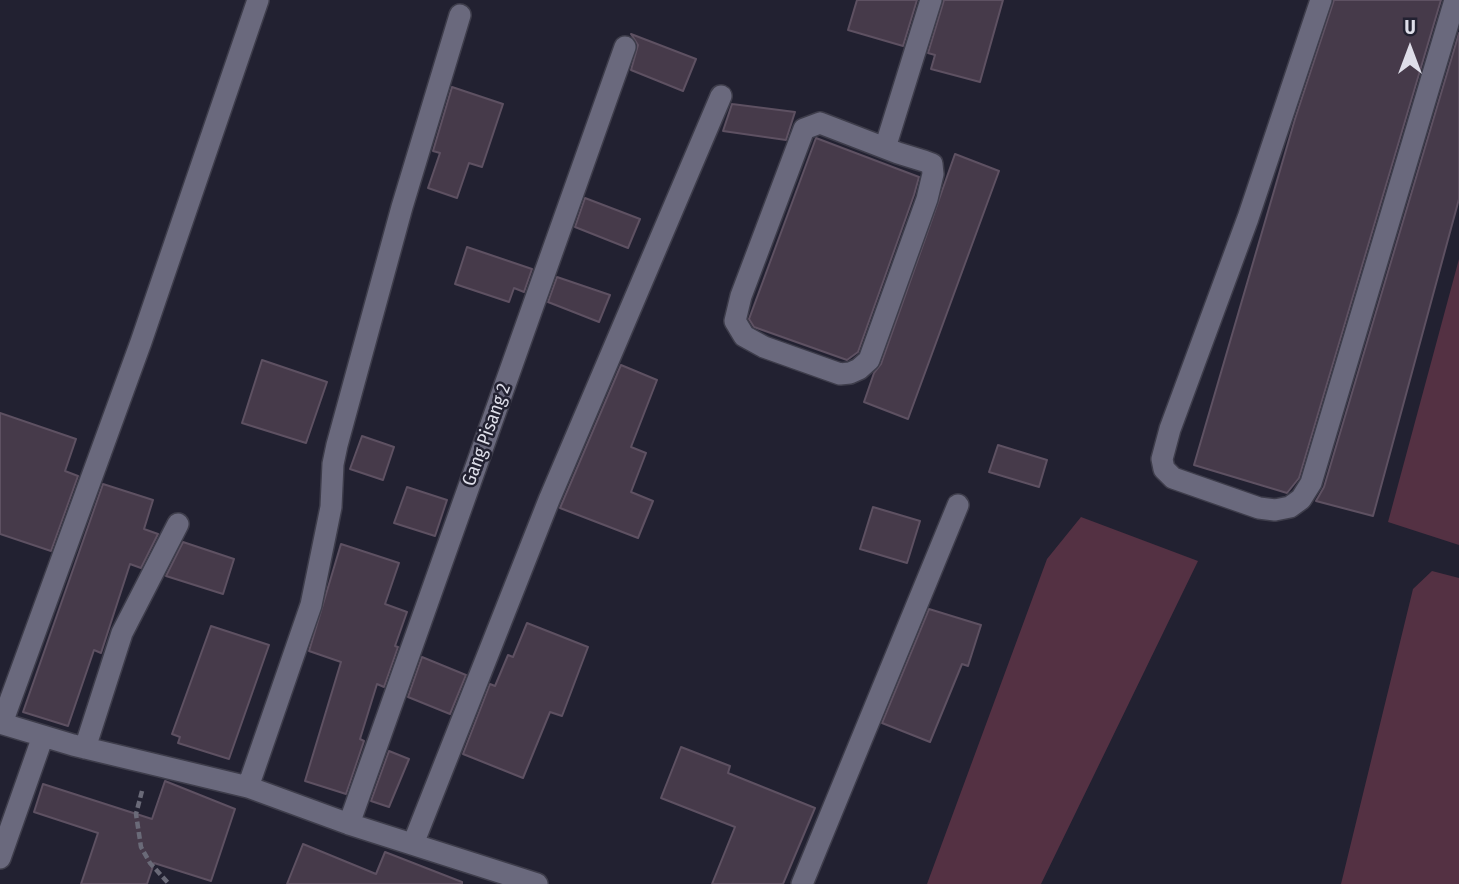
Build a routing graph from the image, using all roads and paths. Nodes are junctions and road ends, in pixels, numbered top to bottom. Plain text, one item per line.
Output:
1 (258, 0) edge
2 (931, 0) edge
3 (1321, 0) edge
4 (1455, 0) edge
5 (460, 15) dead end
6 (625, 47) dead end
7 (721, 96) dead end
8 (885, 148) junction
9 (958, 505) dead end
10 (178, 524) dead end
11 (1, 723) edge
12 (43, 736) junction
13 (85, 748) junction
14 (151, 764) junction
15 (248, 788) junction
16 (349, 824) junction
17 (413, 844) junction
18 (0, 858) edge
19 (169, 884) edge
20 (537, 884) edge
21 (802, 884) edge

1 - 11 street
2 - 8 street
3 - 4 street
5 - 15 street
6 - 16 street, Gang Pisang 2
7 - 17 street
8 - 8 street
9 - 21 street
10 - 13 street
11 - 12 street
12 - 13 street
12 - 18 street
13 - 14 street
14 - 15 street
14 - 19 path
15 - 16 street
16 - 17 street
17 - 20 street

